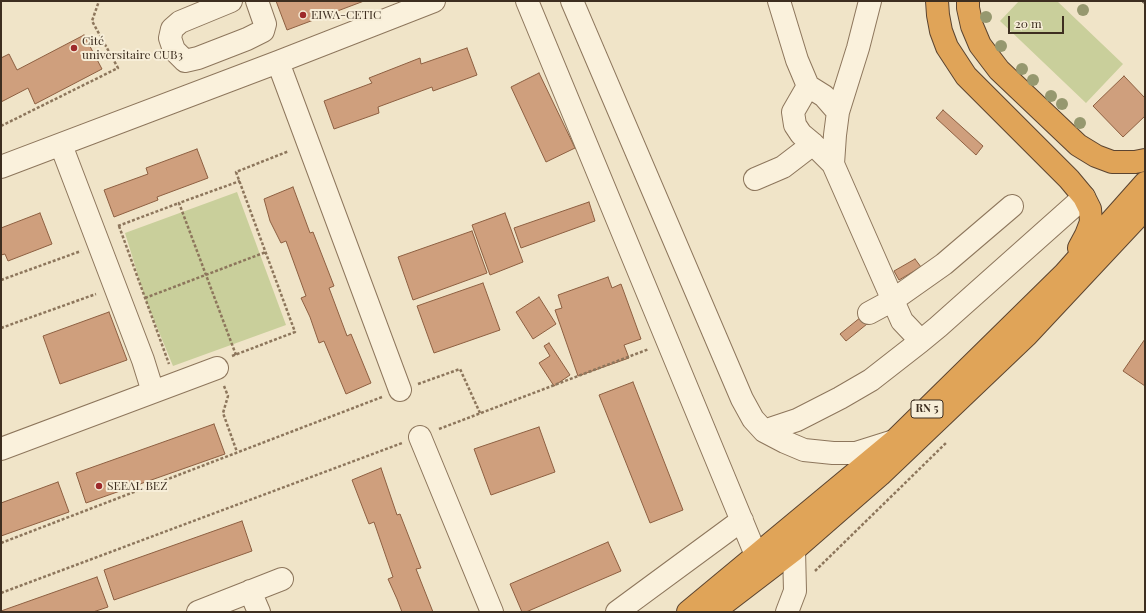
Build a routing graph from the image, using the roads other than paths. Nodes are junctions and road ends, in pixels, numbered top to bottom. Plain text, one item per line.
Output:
1 (231, 1) edge
2 (257, 1) edge
3 (434, 1) edge
4 (527, 1) edge
5 (572, 1) edge
6 (779, 1) edge
7 (870, 1) edge
8 (937, 1) edge
9 (968, 1) edge
10 (278, 62) junction
11 (808, 86) junction
12 (838, 112) junction
13 (813, 144) junction
14 (61, 145) junction
15 (1145, 160) edge
16 (833, 164) junction
17 (1, 167) edge
18 (756, 179) dead end
19 (1145, 183) edge
20 (1084, 196) junction
21 (1012, 206) dead end
22 (1145, 208) edge
23 (1065, 273) junction
24 (893, 300) junction
25 (869, 313) dead end
26 (921, 341) junction
27 (217, 368) road end
28 (400, 390) road end
29 (153, 392) junction
30 (764, 431) junction
31 (420, 436) road end
32 (894, 441) junction
33 (1, 449) edge
34 (742, 520) junction
35 (794, 550) junction
36 (756, 555) junction
37 (282, 579) dead end
38 (250, 591) junction
39 (198, 612) edge
40 (259, 612) edge
41 (492, 612) edge
42 (617, 612) edge
43 (688, 612) edge
44 (713, 612) edge
45 (787, 612) edge

1 - 2 street
3 - 10 street
4 - 34 street
5 - 30 street
6 - 11 street
7 - 12 street
8 - 20 highway
9 - 15 highway
10 - 14 street
10 - 28 street
11 - 12 street
11 - 13 street
12 - 16 street
13 - 16 street
13 - 18 street
14 - 17 street
14 - 29 street
16 - 24 street
19 - 23 highway, RN 5
20 - 23 highway
20 - 26 street
21 - 24 street
22 - 35 highway, RN 5
23 - 32 highway, RN 5
24 - 25 street
24 - 26 street
26 - 30 street
27 - 29 street
29 - 33 street
30 - 32 street
31 - 41 street
32 - 36 highway, RN 5
34 - 36 street
34 - 42 street
35 - 44 highway, RN 5
35 - 45 street
36 - 43 highway, RN 5
37 - 38 street
38 - 39 street
38 - 40 street

